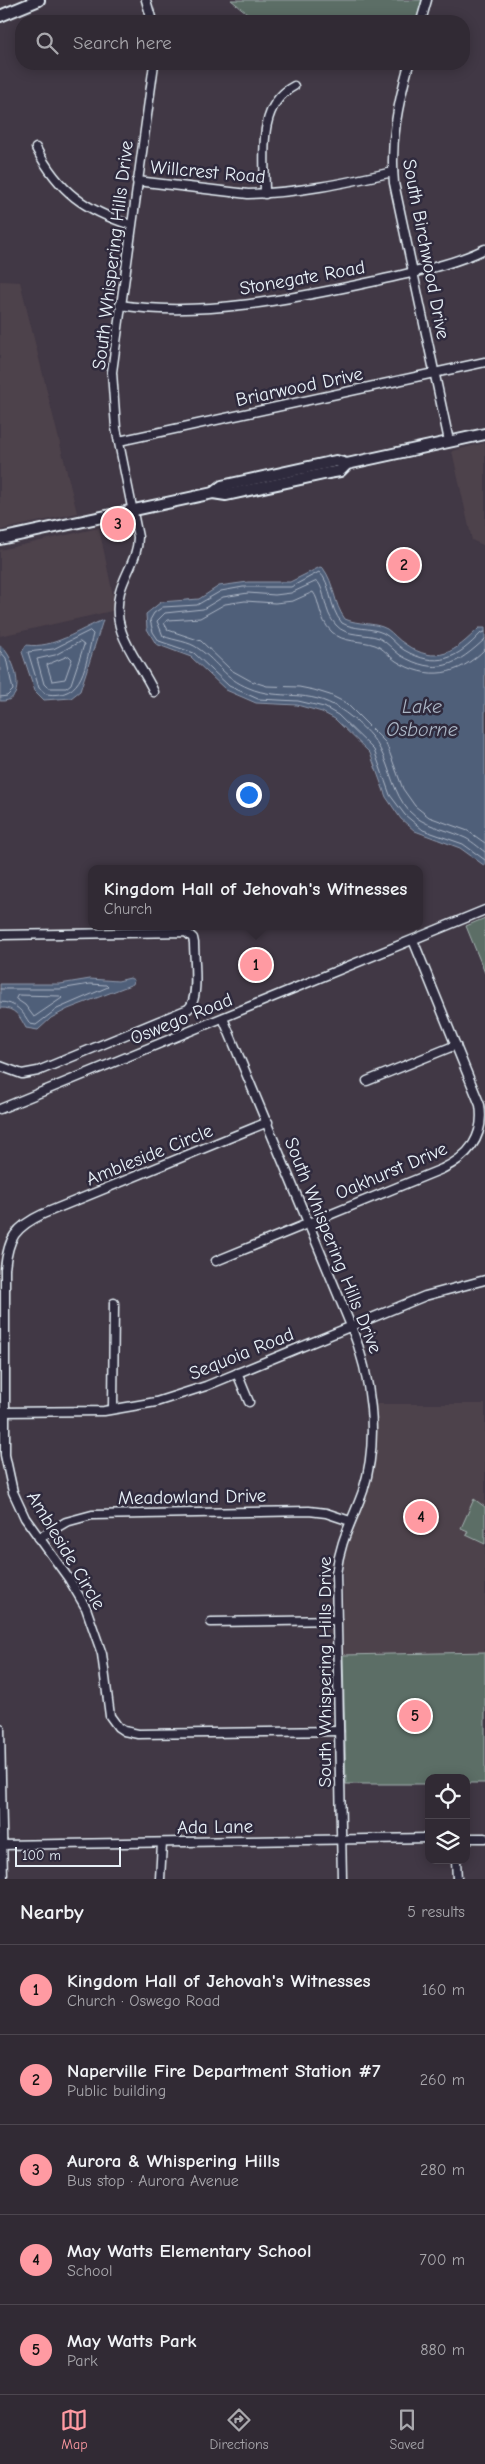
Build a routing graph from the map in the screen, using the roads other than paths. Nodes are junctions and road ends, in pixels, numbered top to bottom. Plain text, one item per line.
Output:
1 (39, 0) edge
2 (146, 0) edge
3 (427, 0) edge
4 (150, 15) edge
5 (423, 15) edge
6 (0, 16) edge
7 (153, 70) edge
8 (407, 70) edge
9 (294, 86) dead end
10 (36, 148) dead end
11 (393, 172) junction
12 (137, 181) junction
13 (265, 194) junction
14 (131, 226) junction
15 (485, 249) edge
16 (413, 272) junction
17 (120, 306) junction
18 (485, 362) edge
19 (435, 373) junction
20 (485, 434) edge
21 (119, 441) junction
22 (449, 441) junction
23 (134, 510) junction
24 (0, 539) edge
25 (154, 692) dead end
26 (485, 910) edge
27 (0, 935) edge
28 (413, 940) junction
29 (223, 1018) junction
30 (456, 1045) junction
31 (0, 1066) edge
32 (368, 1080) dead end
33 (0, 1109) edge
34 (268, 1122) junction
35 (481, 1140) edge
36 (308, 1223) junction
37 (216, 1261) dead end
38 (485, 1280) edge
39 (114, 1304) dead end
40 (352, 1326) junction
41 (237, 1373) junction
42 (249, 1402) dead end
43 (114, 1409) junction
44 (2, 1412) edge
45 (350, 1521) junction
46 (39, 1538) junction
47 (337, 1620) junction
48 (211, 1622) dead end
49 (0, 1728) edge
50 (339, 1731) junction
51 (0, 1737) edge
52 (425, 1838) edge
53 (470, 1838) edge
54 (485, 1838) edge
55 (341, 1840) junction
56 (162, 1843) junction
57 (1, 1845) edge
58 (456, 1864) edge
59 (2, 1879) edge
60 (160, 1879) edge
61 (342, 1879) edge
62 (457, 1879) edge

1 - 6 main road
2 - 4 street
3 - 5 street
7 - 12 street, South Whispering Hills Drive
8 - 11 street, South Birchwood Drive
9 - 13 street
10 - 14 street
11 - 13 street, Willcrest Road
11 - 16 street, South Birchwood Drive
12 - 13 street, Willcrest Road
12 - 14 street, South Whispering Hills Drive
14 - 17 street, South Whispering Hills Drive
15 - 16 street, Stonegate Road
16 - 17 street, Stonegate Road
16 - 19 street, South Birchwood Drive
17 - 21 street, South Whispering Hills Drive
18 - 19 street, Briarwood Drive
19 - 21 street, Briarwood Drive
19 - 22 street, South Birchwood Drive
20 - 22 main road
21 - 23 street, South Whispering Hills Drive
22 - 23 main road
23 - 24 main road
23 - 25 street, South Whispering Hills Drive
26 - 28 street, Oswego Road
27 - 31 street
28 - 29 street, Oswego Road
28 - 30 street, Oakhurst Drive
29 - 33 street, Oswego Road
29 - 34 street, South Whispering Hills Drive
30 - 32 street
30 - 35 street, Oakhurst Drive
34 - 36 street, South Whispering Hills Drive
34 - 44 street, Ambleside Circle
35 - 36 street, Oakhurst Drive
36 - 37 street, Oakhurst Drive
36 - 40 street, South Whispering Hills Drive
38 - 40 street, Sequoia Road
39 - 43 street
40 - 41 street, Sequoia Road
40 - 45 street, South Whispering Hills Drive
41 - 42 street
41 - 43 street, Sequoia Road
43 - 44 street, Sequoia Road
44 - 46 street, Ambleside Circle
45 - 46 street, Meadowland Drive
45 - 47 street, South Whispering Hills Drive
46 - 50 street, Ambleside Circle
47 - 48 street
47 - 50 street, South Whispering Hills Drive
49 - 51 street
50 - 55 street, South Whispering Hills Drive
51 - 57 street
52 - 55 street, Ada Lane
53 - 54 street
55 - 56 street, Ada Lane
55 - 61 street, South Whispering Hills Drive
56 - 57 street, Ada Lane
56 - 60 street
57 - 59 street
58 - 62 street

